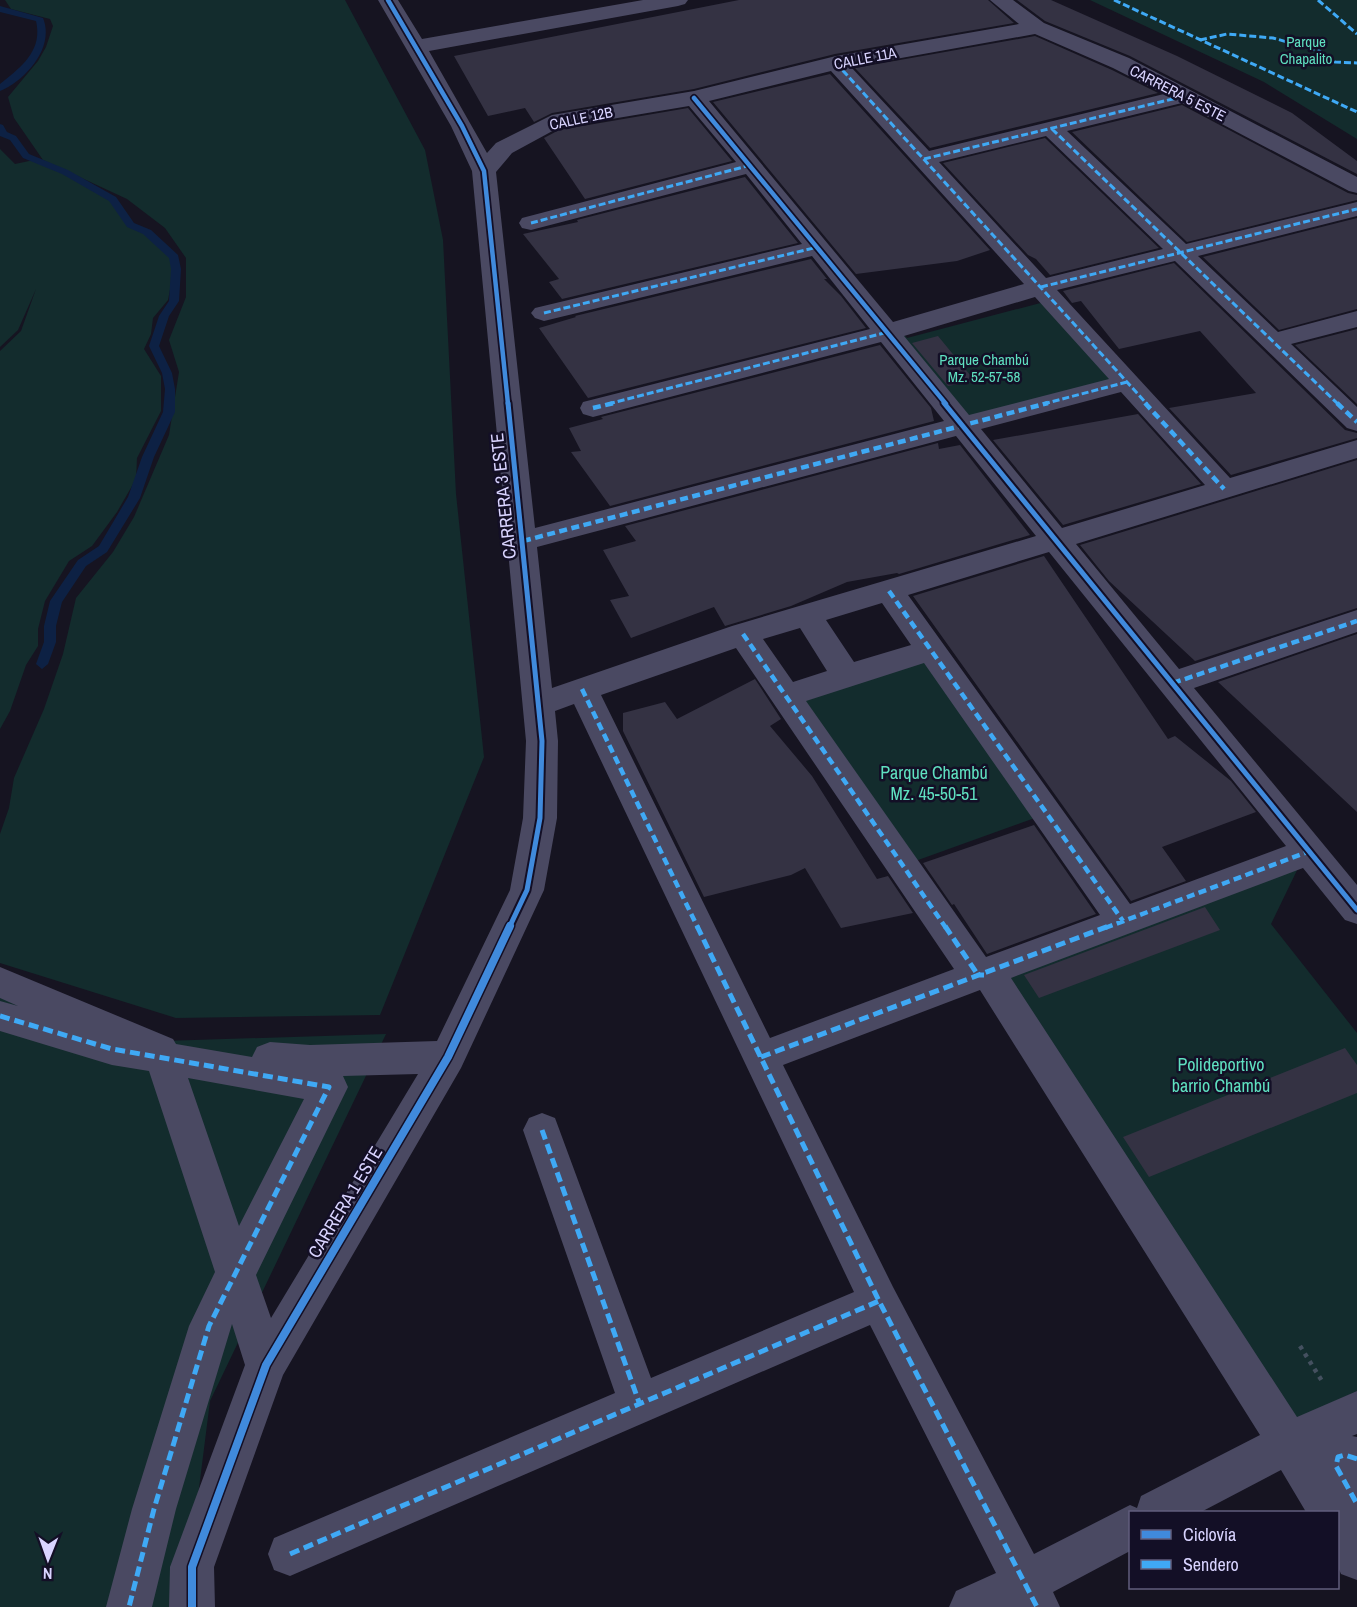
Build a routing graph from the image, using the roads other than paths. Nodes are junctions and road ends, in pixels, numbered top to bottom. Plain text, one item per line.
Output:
1 (388, 0) edge
2 (678, 0) edge
3 (1000, 0) edge
4 (1037, 27) junction
5 (415, 47) junction
6 (837, 63) junction
7 (1185, 96) junction
8 (694, 98) junction
9 (1052, 129) junction
10 (924, 159) junction
11 (751, 165) junction
12 (484, 171) junction
13 (1357, 186) edge
14 (1357, 209) edge
15 (531, 223) dead end
16 (818, 247) junction
17 (1182, 253) junction
18 (1041, 287) junction
19 (544, 313) dead end
20 (1357, 319) edge
21 (888, 332) junction
22 (1272, 341) junction
23 (1127, 382) junction
24 (593, 408) dead end
25 (1357, 422) edge
26 (964, 427) junction
27 (1357, 449) edge
28 (1224, 489) junction
29 (1056, 540) junction
30 (523, 541) junction
31 (889, 591) junction
32 (808, 616) junction
33 (1355, 624) edge
34 (743, 634) junction
35 (924, 652) dead end
36 (847, 676) junction
37 (1173, 683) junction
38 (582, 689) junction
39 (800, 690) dead end
40 (537, 705) junction
41 (540, 818) joint
42 (1310, 851) junction
43 (1357, 910) edge
44 (1123, 921) junction
45 (984, 976) junction
46 (0, 982) edge
47 (0, 1016) edge
48 (160, 1050) junction
49 (448, 1057) junction
50 (761, 1057) junction
51 (542, 1130) dead end
52 (879, 1301) junction
53 (267, 1365) junction
54 (640, 1405) junction
55 (1357, 1412) edge
56 (1289, 1443) junction
57 (1357, 1459) edge
58 (1357, 1504) edge
59 (1159, 1511) edge
60 (1329, 1511) edge
61 (1339, 1527) edge
62 (1129, 1528) edge
63 (290, 1554) dead end
64 (1357, 1558) edge
65 (1031, 1595) edge
66 (129, 1607) edge
67 (192, 1607) edge
68 (972, 1607) edge

1 - 5 street
2 - 5 street
3 - 4 street, CARRERA 5 ESTE
4 - 6 street, CALLE 11A
4 - 7 street, CARRERA 5 ESTE
5 - 12 street
6 - 8 street, CALLE 11A
6 - 10 street
7 - 9 street
7 - 13 street, CARRERA 5 ESTE
8 - 11 street
8 - 12 street, CALLE 12B
9 - 10 street
9 - 17 street
10 - 18 street
11 - 15 street
11 - 16 street
12 - 30 street, CARRERA 3 ESTE
14 - 17 street
16 - 19 street
16 - 21 street
17 - 18 street
17 - 22 street
18 - 21 street
18 - 23 street
20 - 22 street
21 - 24 street
21 - 26 street
22 - 25 street
23 - 26 street
23 - 28 street
26 - 29 street
26 - 30 street
27 - 28 street
28 - 29 street
29 - 31 street
29 - 37 street
30 - 40 street, CARRERA 3 ESTE
31 - 32 street
31 - 44 street
32 - 34 street
32 - 36 street
33 - 37 street
34 - 38 street
34 - 45 street
35 - 36 street
36 - 39 street
37 - 42 street
38 - 40 street
38 - 50 street
40 - 41 street, CARRERA 3 ESTE
41 - 49 street, CARRERA 1 ESTE
42 - 43 street
42 - 44 street
44 - 45 street
45 - 50 street
45 - 56 street
46 - 48 street
47 - 66 street
48 - 49 street
48 - 53 street
49 - 53 street, CARRERA 1 ESTE
50 - 52 street
51 - 54 street
52 - 54 street
52 - 65 street
53 - 67 street, CARRERA 1 ESTE
54 - 63 street
55 - 56 street
56 - 59 street
56 - 60 street
57 - 58 street
61 - 64 street
62 - 65 street
65 - 68 street

